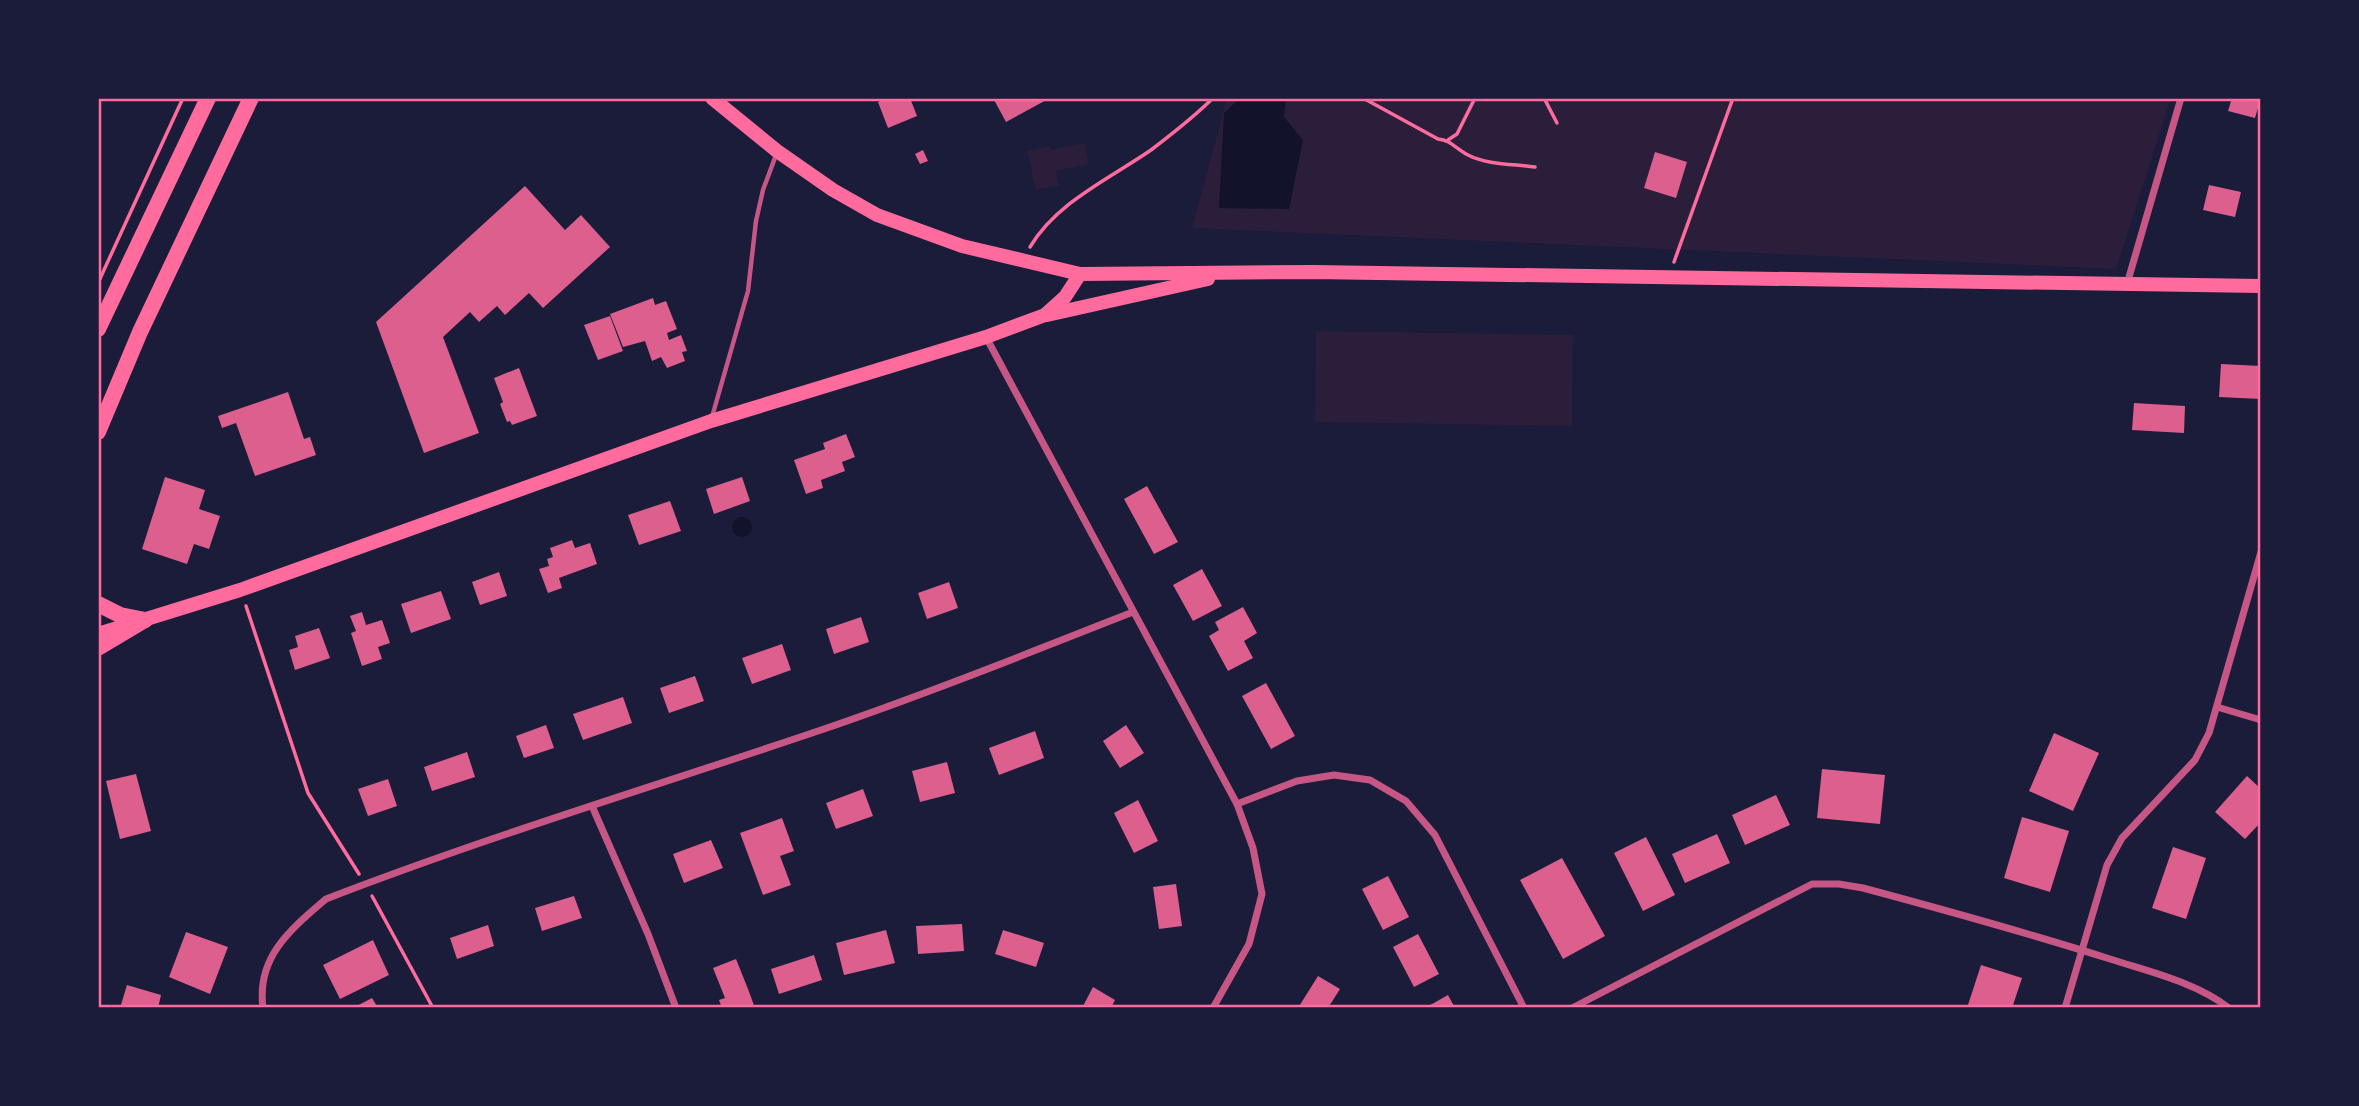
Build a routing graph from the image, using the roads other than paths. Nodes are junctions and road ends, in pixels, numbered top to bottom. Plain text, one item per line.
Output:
1 (208, 98) edge
2 (251, 98) edge
3 (712, 98) edge
4 (2182, 98) edge
5 (777, 150) junction
6 (1241, 273) junction
7 (1080, 274) junction
8 (2127, 285) junction
9 (2261, 286) edge
10 (1045, 315) junction
11 (98, 329) edge
12 (986, 337) junction
13 (711, 421) junction
14 (98, 432) edge
15 (2261, 552) edge
16 (98, 604) edge
17 (1133, 612) junction
18 (145, 620) junction
19 (98, 635) edge
20 (98, 648) edge
21 (2217, 707) junction
22 (2261, 720) edge
23 (1237, 804) junction
24 (592, 806) junction
25 (2082, 950) junction
26 (263, 1008) edge
27 (676, 1008) edge
28 (1213, 1008) edge
29 (1524, 1008) edge
30 (1572, 1008) edge
31 (2065, 1008) edge
32 (2229, 1008) edge

1 - 11 highway
2 - 14 highway
3 - 5 main road
4 - 8 street
5 - 7 main road
5 - 13 lane
6 - 7 main road
6 - 8 main road
6 - 10 main road
7 - 10 main road
8 - 9 main road
10 - 12 main road
12 - 13 main road
12 - 17 street
13 - 18 main road
15 - 21 street
16 - 18 highway
17 - 23 street
17 - 24 street
18 - 19 main road
18 - 20 highway
21 - 22 street
21 - 25 street
23 - 28 street
23 - 29 street
24 - 26 street
24 - 27 street
25 - 30 street
25 - 31 street
25 - 32 street

